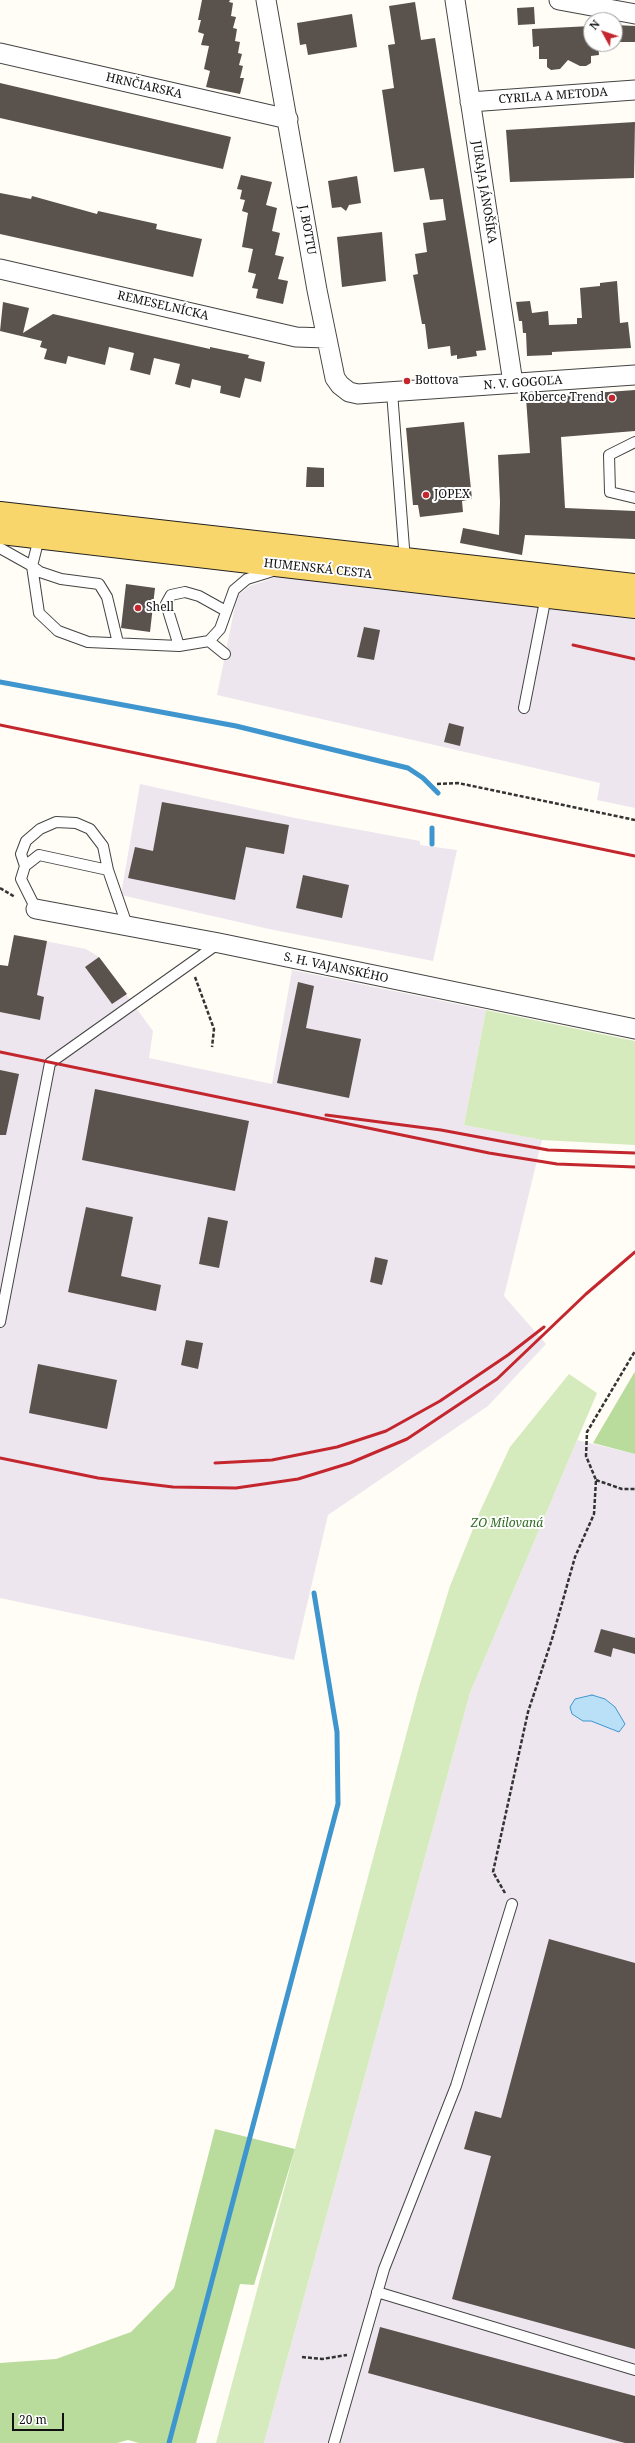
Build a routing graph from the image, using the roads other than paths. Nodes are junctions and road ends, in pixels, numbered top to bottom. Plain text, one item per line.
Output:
1 (266, 0) edge
2 (455, 0) edge
3 (559, 0) edge
4 (635, 14) edge
5 (0, 53) edge
6 (635, 90) edge
7 (470, 102) junction
8 (288, 119) junction
9 (0, 269) edge
10 (326, 338) junction
11 (635, 375) edge
12 (513, 383) junction
13 (412, 390) joint
14 (392, 392) junction
15 (635, 442) edge
16 (635, 498) edge
17 (0, 513) edge
18 (67, 522) junction
19 (0, 533) edge
20 (39, 538) junction
21 (0, 548) edge
22 (32, 566) junction
23 (290, 566) junction
24 (405, 570) junction
25 (635, 585) edge
26 (548, 586) junction
27 (635, 607) edge
28 (226, 611) junction
29 (209, 642) junction
30 (118, 643) junction
31 (179, 646) junction
32 (226, 654) dead end
33 (524, 708) dead end
34 (25, 866) junction
35 (108, 870) junction
36 (36, 909) joint
37 (127, 925) junction
38 (219, 943) junction
39 (635, 1029) edge
40 (0, 1322) edge
41 (512, 1904) road end
42 (377, 2292) junction
43 (635, 2370) edge
44 (334, 2443) edge

1 - 8 street, J. BOTTU
2 - 7 street, JURAJA JÁNOŠÍKA
3 - 4 street
5 - 8 street, HRNČIARSKA
6 - 7 street, CYRILA A METODA
7 - 12 street, JURAJA JÁNOŠÍKA
8 - 10 street, J. BOTTU
9 - 10 street, REMESELNÍCKA
10 - 14 street, J. BOTTU
11 - 12 street, N. V. GOGOĽA
12 - 13 street, N. V. GOGOĽA
13 - 14 street, J. BOTTU
14 - 24 lane
15 - 16 lane
17 - 18 main road, HUMENSKÁ CESTA
18 - 20 lane
18 - 24 main road, HUMENSKÁ CESTA
19 - 20 main road, HUMENSKÁ CESTA
20 - 22 lane
20 - 23 main road, HUMENSKÁ CESTA
21 - 22 lane
22 - 30 lane
22 - 30 lane
23 - 24 main road, HUMENSKÁ CESTA
23 - 28 lane
24 - 26 main road, HUMENSKÁ CESTA
25 - 26 main road, HUMENSKÁ CESTA
26 - 27 main road, HUMENSKÁ CESTA
26 - 33 lane
28 - 29 lane
28 - 31 lane
29 - 31 lane
29 - 32 lane
30 - 31 lane
34 - 35 lane
34 - 35 lane
34 - 36 lane
35 - 37 lane
36 - 37 street, S. H. VAJANSKÉHO
37 - 38 street, S. H. VAJANSKÉHO
38 - 39 street, S. H. VAJANSKÉHO
38 - 40 lane
41 - 42 lane
42 - 43 lane
42 - 44 lane

